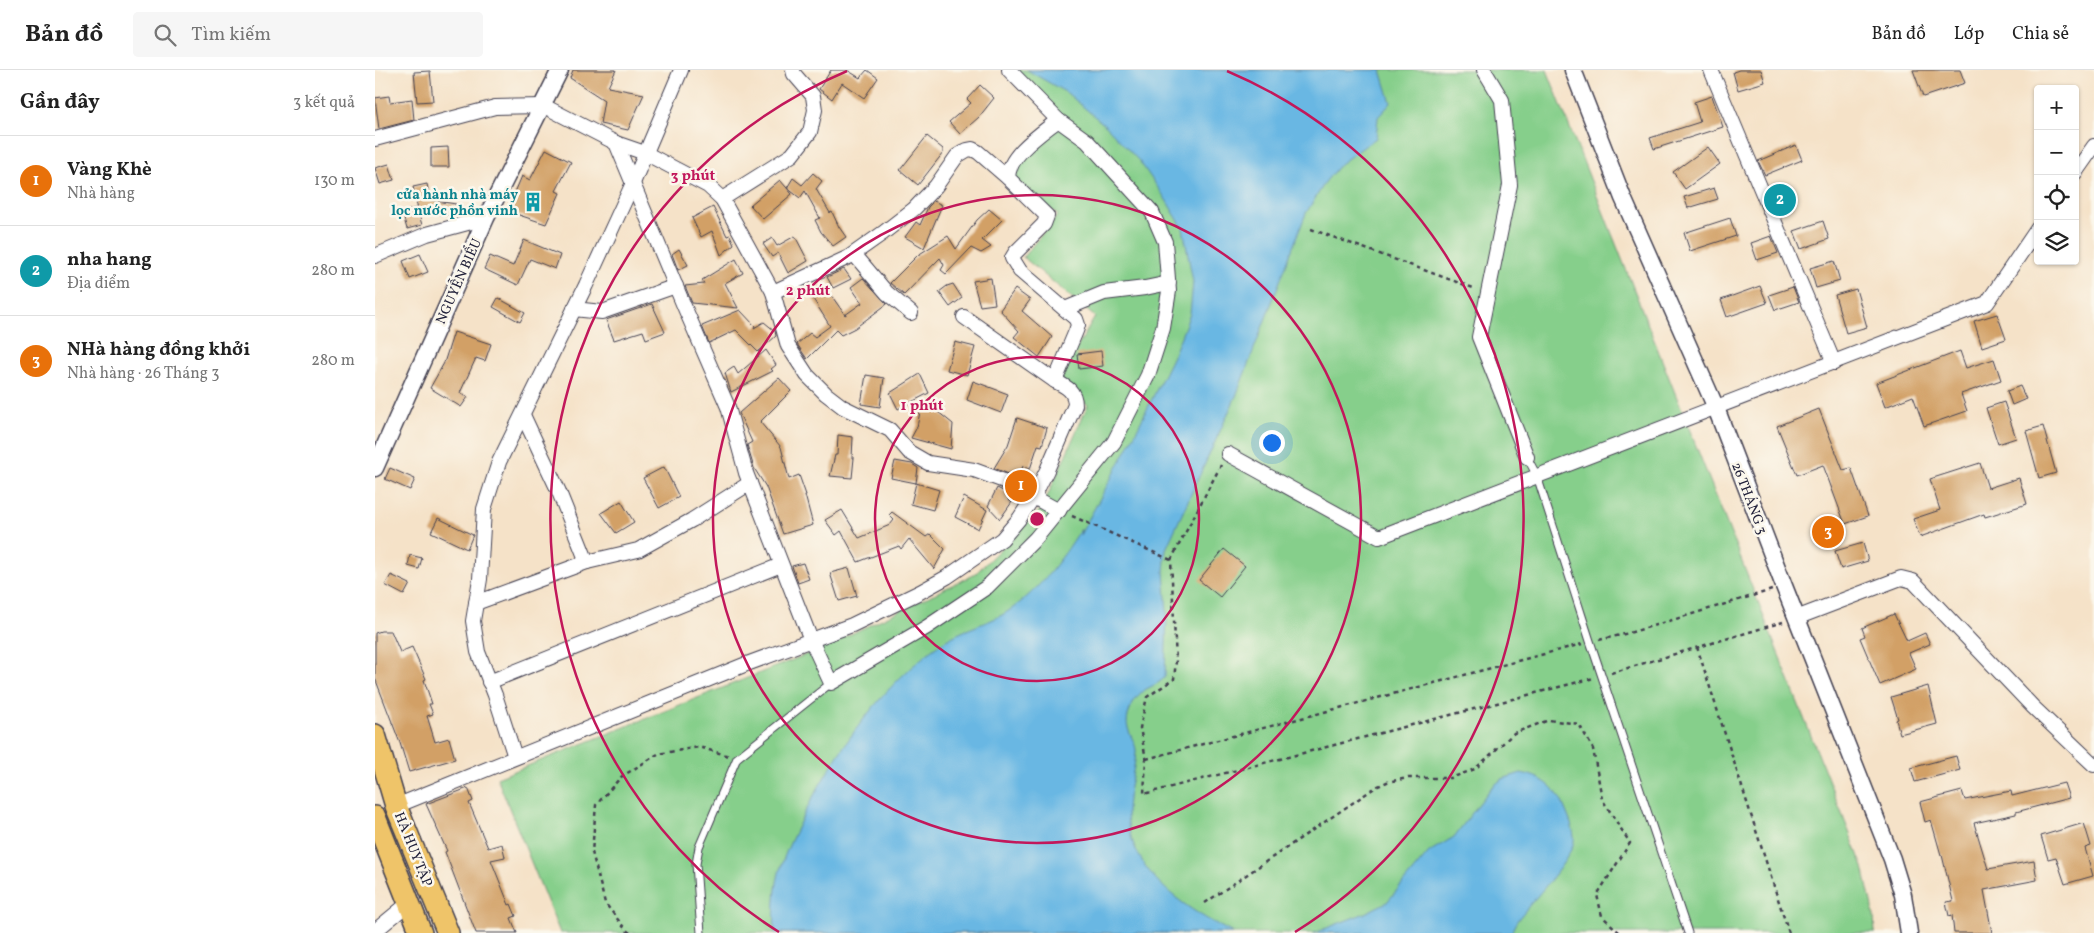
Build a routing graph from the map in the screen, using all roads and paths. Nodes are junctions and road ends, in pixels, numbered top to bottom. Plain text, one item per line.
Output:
1 (560, 70) edge
2 (681, 70) edge
3 (793, 70) edge
4 (1009, 70) edge
5 (1483, 70) edge
6 (1573, 70) edge
7 (1711, 70) edge
8 (544, 106) junction
9 (1059, 120) junction
10 (375, 139) edge
11 (616, 143) junction
12 (2094, 146) edge
13 (645, 154) junction
14 (2079, 167) edge
15 (1008, 178) junction
16 (633, 183) junction
17 (722, 199) junction
18 (486, 218) junction
19 (1311, 228) dead end
20 (2034, 234) edge
21 (854, 254) junction
22 (375, 256) edge
23 (1169, 283) junction
24 (676, 286) junction
25 (773, 292) junction
26 (1488, 293) junction
27 (574, 309) junction
28 (1065, 309) junction
29 (911, 313) dead end
30 (963, 317) dead end
31 (1834, 362) junction
32 (1055, 381) junction
33 (1716, 408) junction
34 (523, 415) junction
35 (1228, 454) joint
36 (1527, 457) joint
37 (375, 468) edge
38 (1537, 476) junction
39 (750, 483) junction
40 (1034, 496) junction
41 (1059, 511) junction
42 (1078, 519) dead end
43 (1171, 560) junction
44 (587, 562) junction
45 (781, 565) junction
46 (1784, 586) junction
47 (476, 602) junction
48 (1796, 618) junction
49 (811, 640) junction
50 (1590, 641) junction
51 (1697, 647) junction
52 (1602, 675) junction
53 (489, 682) junction
54 (831, 683) junction
55 (375, 735) edge
56 (515, 758) junction
57 (737, 758) junction
58 (1146, 759) junction
59 (2094, 765) edge
60 (396, 806) junction
61 (375, 818) edge
62 (409, 903) junction
63 (1205, 903) dead end
64 (375, 930) edge
65 (421, 933) edge
66 (448, 933) edge
67 (630, 933) edge
68 (701, 933) edge
69 (1619, 933) edge
70 (1688, 933) edge
71 (1789, 933) edge
72 (1909, 933) edge

1 - 8 street, NGUYỄN BIỂU
2 - 13 street
3 - 17 street
4 - 9 street
5 - 26 street
6 - 33 street, 26 THÁNG 3
7 - 31 street
8 - 10 street
8 - 11 street
8 - 18 street, NGUYỄN BIỂU
9 - 15 street
9 - 23 street
11 - 13 street
11 - 16 street
12 - 14 street
13 - 16 street
13 - 17 street
15 - 21 street
15 - 28 street
16 - 24 street
16 - 27 street
17 - 25 street
18 - 22 street
18 - 37 street, NGUYỄN BIỂU
19 - 26 path
20 - 31 street
21 - 25 street
21 - 29 street
23 - 28 street
23 - 41 street
24 - 27 street
24 - 39 street
25 - 40 street
26 - 36 street
27 - 34 street
28 - 32 street
30 - 32 street
31 - 33 street
32 - 40 street
33 - 38 street
33 - 46 street, 26 THÁNG 3
34 - 44 street
34 - 47 street
35 - 38 street
35 - 43 path
36 - 38 lane
38 - 50 lane
39 - 44 street
39 - 45 street
40 - 41 street
40 - 49 street
41 - 54 street
42 - 43 path
43 - 58 path
44 - 47 street
45 - 49 street
45 - 53 street
46 - 48 street, 26 THÁNG 3
46 - 50 path
47 - 53 street
48 - 51 path
48 - 59 street
48 - 72 street, 26 THÁNG 3
49 - 54 street
49 - 56 street
50 - 52 lane
50 - 58 path
51 - 52 path
51 - 71 path
52 - 58 path
52 - 70 lane
53 - 56 street
54 - 57 lane
55 - 60 main road, HÀ HUY TẬP
56 - 60 street
57 - 67 path
57 - 68 lane
60 - 66 main road, HÀ HUY TẬP
61 - 62 main road, HÀ HUY TẬP
62 - 64 street
62 - 65 main road, HÀ HUY TẬP
63 - 69 path

